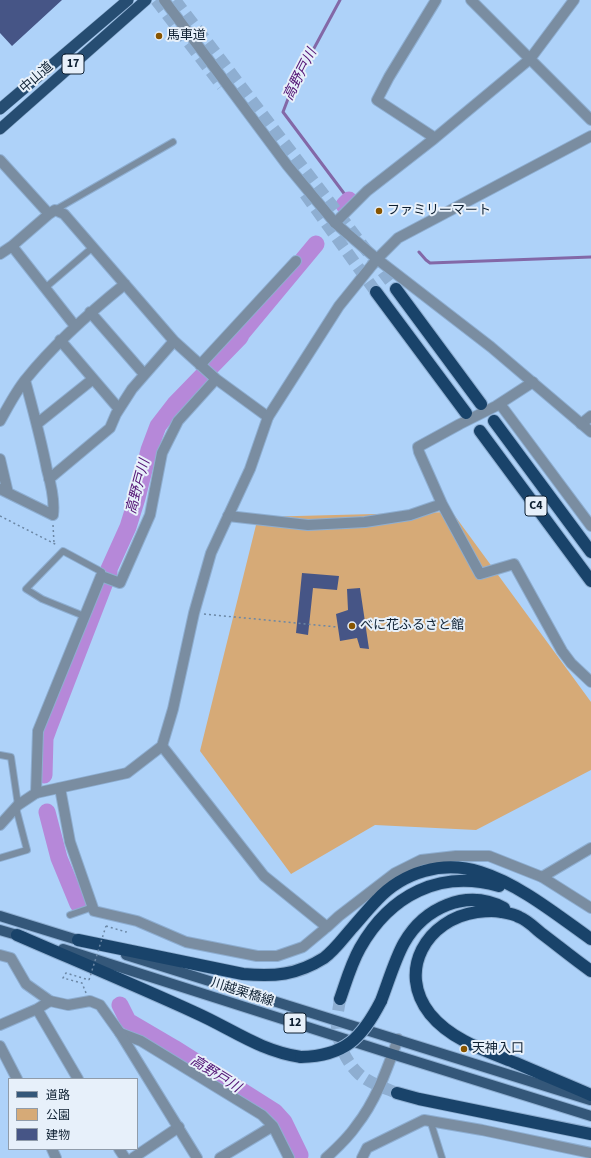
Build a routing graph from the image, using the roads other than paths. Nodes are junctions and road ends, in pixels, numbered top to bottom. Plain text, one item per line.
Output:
1 (128, 0) edge
2 (146, 0) edge
3 (164, 0) edge
4 (436, 0) edge
5 (471, 0) edge
6 (574, 0) edge
7 (530, 59) junction
8 (0, 109) edge
9 (591, 120) edge
10 (0, 129) edge
11 (591, 136) edge
12 (435, 138) junction
13 (173, 142) dead end
14 (0, 160) edge
15 (52, 212) junction
16 (335, 223) junction
17 (12, 246) junction
18 (93, 247) junction
19 (0, 254) edge
20 (377, 259) junction
21 (296, 261) dead end
22 (125, 284) junction
23 (45, 288) junction
24 (396, 289) tunnel mouth
25 (376, 292) tunnel mouth
26 (90, 312) junction
27 (75, 326) junction
28 (60, 340) junction
29 (174, 341) junction
30 (200, 365) junction
31 (144, 374) junction
32 (93, 379) junction
33 (216, 379) junction
34 (25, 380) junction
35 (533, 382) junction
36 (481, 404) dead end
37 (500, 404) junction
38 (119, 409) junction
39 (466, 413) dead end
40 (591, 416) edge
41 (268, 417) junction
42 (0, 421) edge
43 (494, 421) dead end
44 (38, 424) junction
45 (582, 424) junction
46 (480, 431) dead end
47 (591, 432) edge
48 (0, 459) edge
49 (49, 479) junction
50 (4, 491) edge
51 (442, 504) junction
52 (228, 516) junction
53 (591, 526) edge
54 (591, 552) edge
55 (101, 576) junction
56 (591, 582) edge
57 (84, 616) junction
58 (591, 682) edge
59 (162, 746) junction
60 (0, 755) edge
61 (60, 788) junction
62 (36, 793) junction
63 (17, 806) junction
64 (0, 825) edge
65 (591, 848) edge
66 (0, 858) edge
67 (542, 877) junction
68 (522, 892) junction
69 (92, 907) junction
70 (591, 908) edge
71 (70, 915) dead end
72 (0, 916) edge
73 (519, 916) junction
74 (327, 928) junction
75 (0, 930) edge
76 (17, 935) junction
77 (591, 939) edge
78 (78, 940) junction
79 (0, 955) edge
80 (591, 971) edge
81 (340, 999) tunnel mouth
82 (50, 1001) junction
83 (37, 1009) junction
84 (0, 1025) edge
85 (120, 1033) junction
86 (398, 1040) junction
87 (0, 1046) edge
88 (392, 1054) junction
89 (16, 1078) edge
90 (77, 1078) edge
91 (397, 1093) tunnel mouth
92 (591, 1095) edge
93 (591, 1100) edge
94 (591, 1116) edge
95 (430, 1120) junction
96 (273, 1126) junction
97 (179, 1127) junction
98 (591, 1134) edge
99 (591, 1153) edge
100 (133, 1158) edge
101 (197, 1158) edge
102 (220, 1158) edge
103 (289, 1158) edge
104 (326, 1158) edge
105 (362, 1158) edge
106 (442, 1158) edge

1 - 8 highway, 中山道 / 17
2 - 10 highway, 中山道 / 17
3 - 16 street
4 - 12 street
5 - 7 street
6 - 7 street
7 - 9 street
7 - 12 street
11 - 20 street
12 - 16 street
13 - 15 lane
14 - 15 street
15 - 17 street
15 - 18 street
16 - 20 street
17 - 19 street
17 - 23 street
18 - 22 street
18 - 23 lane
20 - 35 street
20 - 41 street
21 - 30 street
22 - 26 street
22 - 29 street
23 - 27 street
24 - 36 highway
25 - 39 highway
26 - 27 street
26 - 31 street
27 - 28 street
28 - 32 street
28 - 34 street
29 - 30 street
29 - 31 street
30 - 33 street
31 - 38 street
32 - 38 street
32 - 44 street
33 - 41 street
33 - 55 street
34 - 42 street
34 - 44 street
35 - 37 street
35 - 45 street
37 - 51 street
37 - 53 street
38 - 49 street
40 - 45 street
41 - 52 street
43 - 54 highway, C4
44 - 49 street
45 - 47 street
46 - 56 highway, C4
48 - 50 street
49 - 50 street
51 - 52 street
51 - 58 street
52 - 59 street
55 - 57 street
55 - 57 lane
57 - 62 street
59 - 61 street
59 - 74 street
60 - 63 lane
61 - 62 street
61 - 69 street
62 - 63 street
63 - 64 street
63 - 66 lane
65 - 67 street
67 - 70 street
67 - 74 street
68 - 77 highway
68 - 78 highway
68 - 81 highway
69 - 71 lane
69 - 74 street
72 - 78 main road, 川越栗橋線 / 12
73 - 76 highway, bridge
73 - 80 highway
73 - 92 highway
75 - 76 main road, 川越栗橋線 / 12
76 - 88 main road, 川越栗橋線 / 12
78 - 86 main road, 川越栗橋線 / 12
79 - 82 street
82 - 83 street
82 - 85 street
83 - 84 street
83 - 90 street
85 - 96 street
85 - 97 street
86 - 88 street
86 - 93 main road, 川越栗橋線 / 12
87 - 89 street
88 - 94 main road, 川越栗橋線 / 12
88 - 104 street
91 - 98 highway
95 - 99 street
95 - 105 street
95 - 106 lane
96 - 102 street
96 - 103 street
97 - 100 street
97 - 101 street

